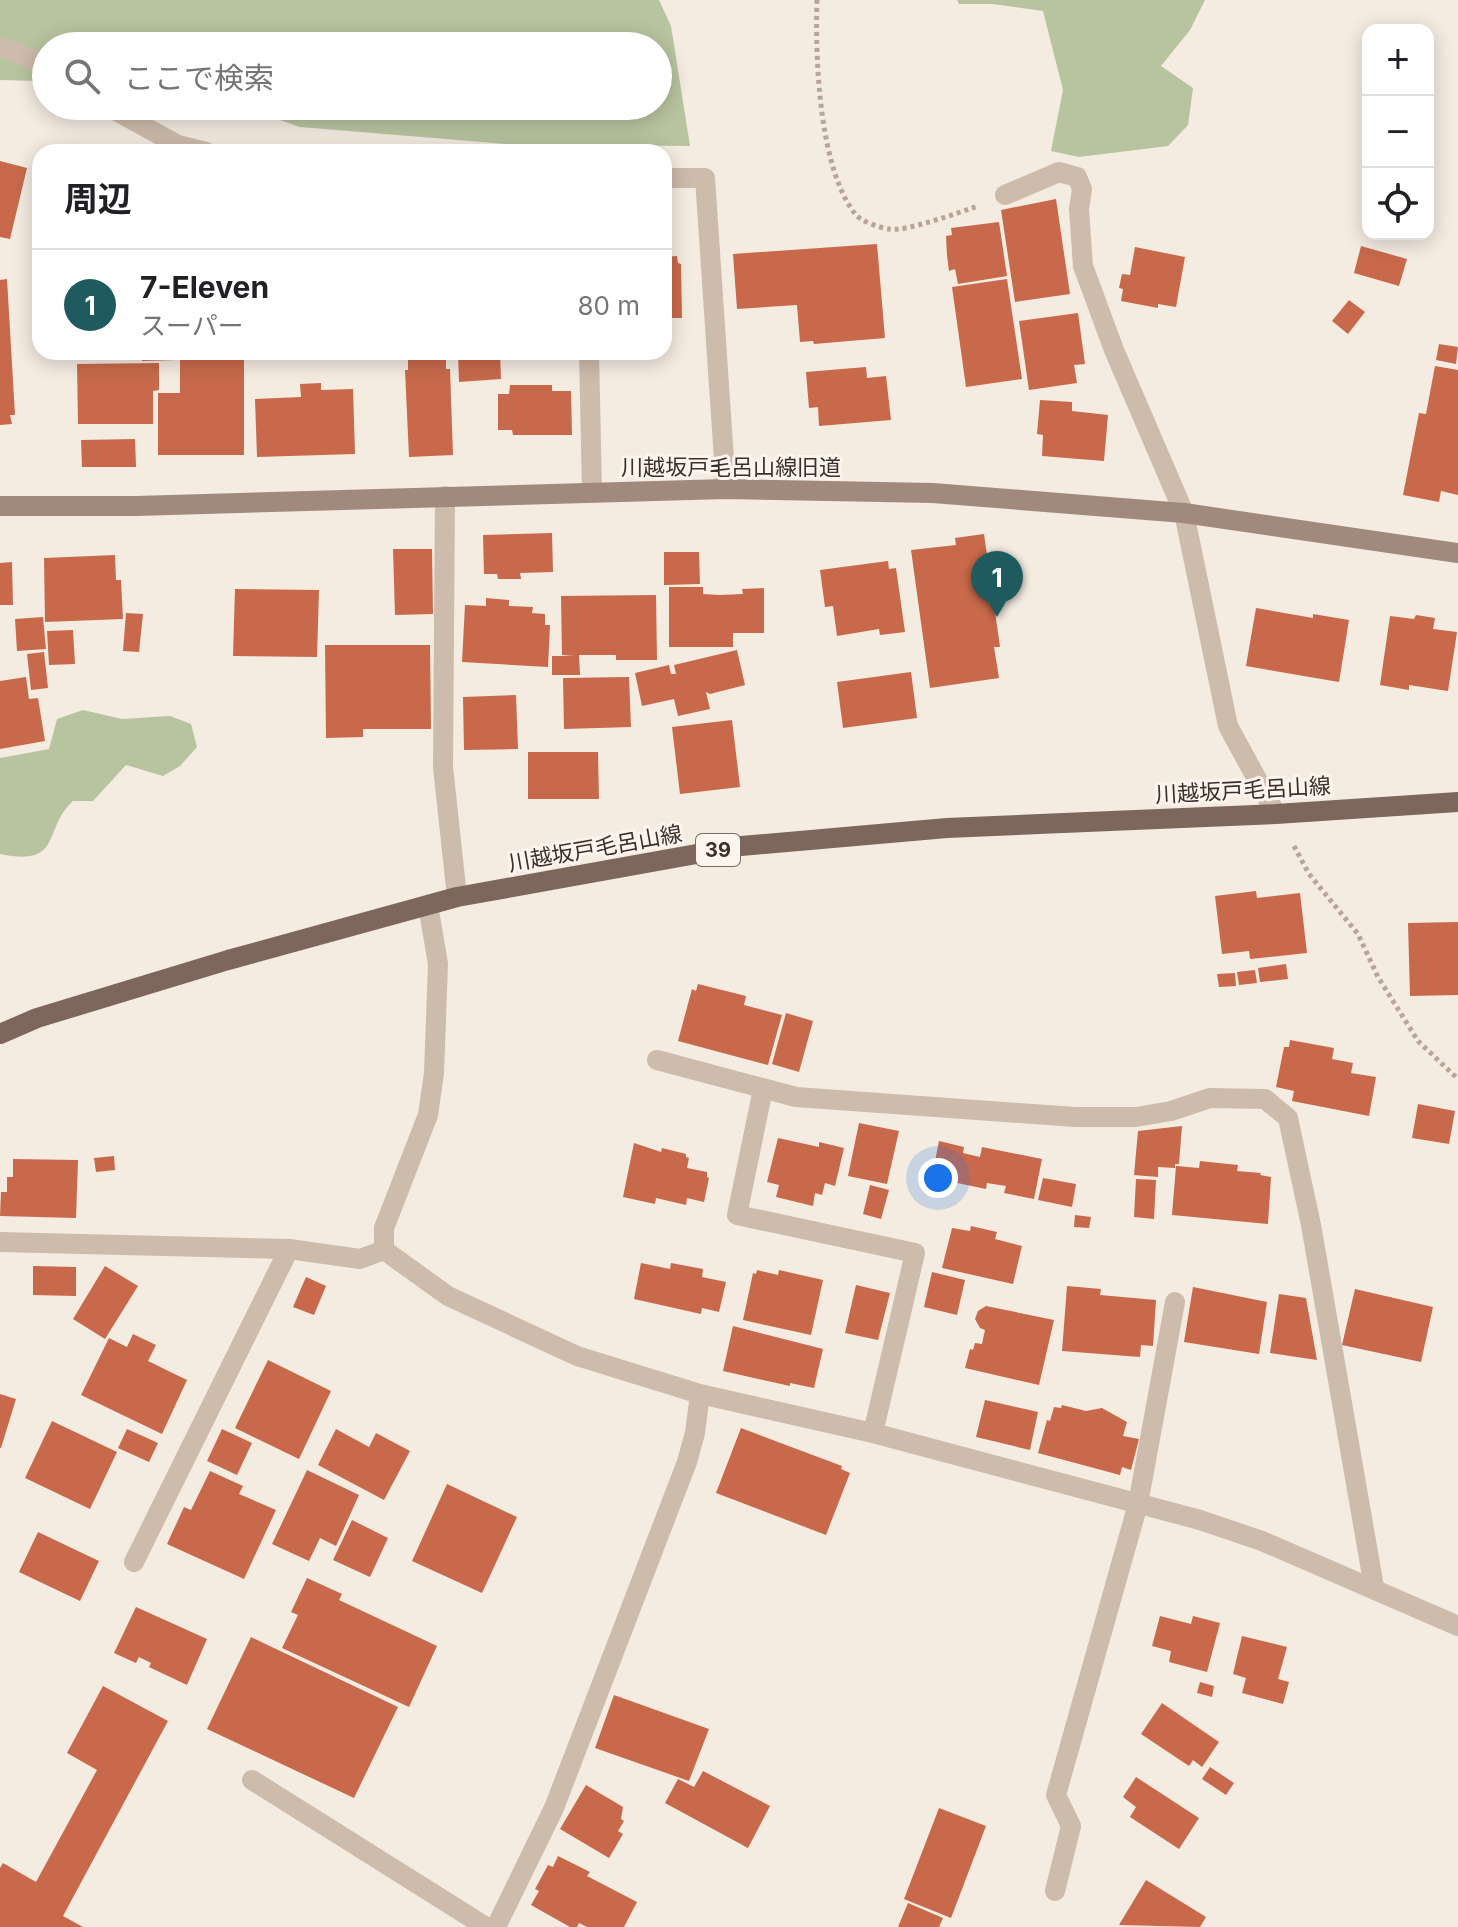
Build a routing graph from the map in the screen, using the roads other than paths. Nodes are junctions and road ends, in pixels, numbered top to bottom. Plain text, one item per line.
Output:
1 (0, 47) edge
2 (32, 59) edge
3 (132, 120) edge
4 (176, 144) edge
5 (672, 178) edge
6 (1005, 195) road end
7 (589, 360) edge
8 (726, 489) junction
9 (592, 492) junction
10 (445, 496) junction
11 (0, 506) edge
12 (1184, 513) junction
13 (1458, 553) edge
14 (1458, 802) edge
15 (1276, 814) junction
16 (457, 897) junction
17 (428, 905) junction
18 (0, 1034) edge
19 (657, 1060) dead end
20 (763, 1089) junction
21 (0, 1242) edge
22 (289, 1249) junction
23 (384, 1250) junction
24 (1175, 1302) dead end
25 (700, 1394) junction
26 (873, 1433) junction
27 (1138, 1504) junction
28 (134, 1562) dead end
29 (1374, 1587) junction
30 (1458, 1626) edge
31 (252, 1780) dead end
32 (1055, 1891) dead end
33 (486, 1927) edge
34 (496, 1927) edge

1 - 2 street
3 - 4 street
5 - 8 street
6 - 12 street
7 - 9 street
8 - 9 street, 川越坂戸毛呂山線旧道
8 - 12 street, 川越坂戸毛呂山線旧道
9 - 10 street, 川越坂戸毛呂山線旧道
10 - 11 street, 川越坂戸毛呂山線旧道
10 - 16 street
12 - 13 street, 川越坂戸毛呂山線旧道
12 - 15 street
14 - 15 main road, 川越坂戸毛呂山線 / 39
15 - 16 main road, 川越坂戸毛呂山線 / 39
16 - 17 main road, 川越坂戸毛呂山線 / 39
17 - 18 main road, 川越坂戸毛呂山線 / 39
17 - 23 street
19 - 20 street
20 - 26 street
20 - 29 street
21 - 22 street
22 - 23 street
22 - 28 street
23 - 25 street
24 - 27 street
25 - 26 street
25 - 34 street
26 - 27 street
27 - 29 street
27 - 32 street
29 - 30 street
31 - 33 street

